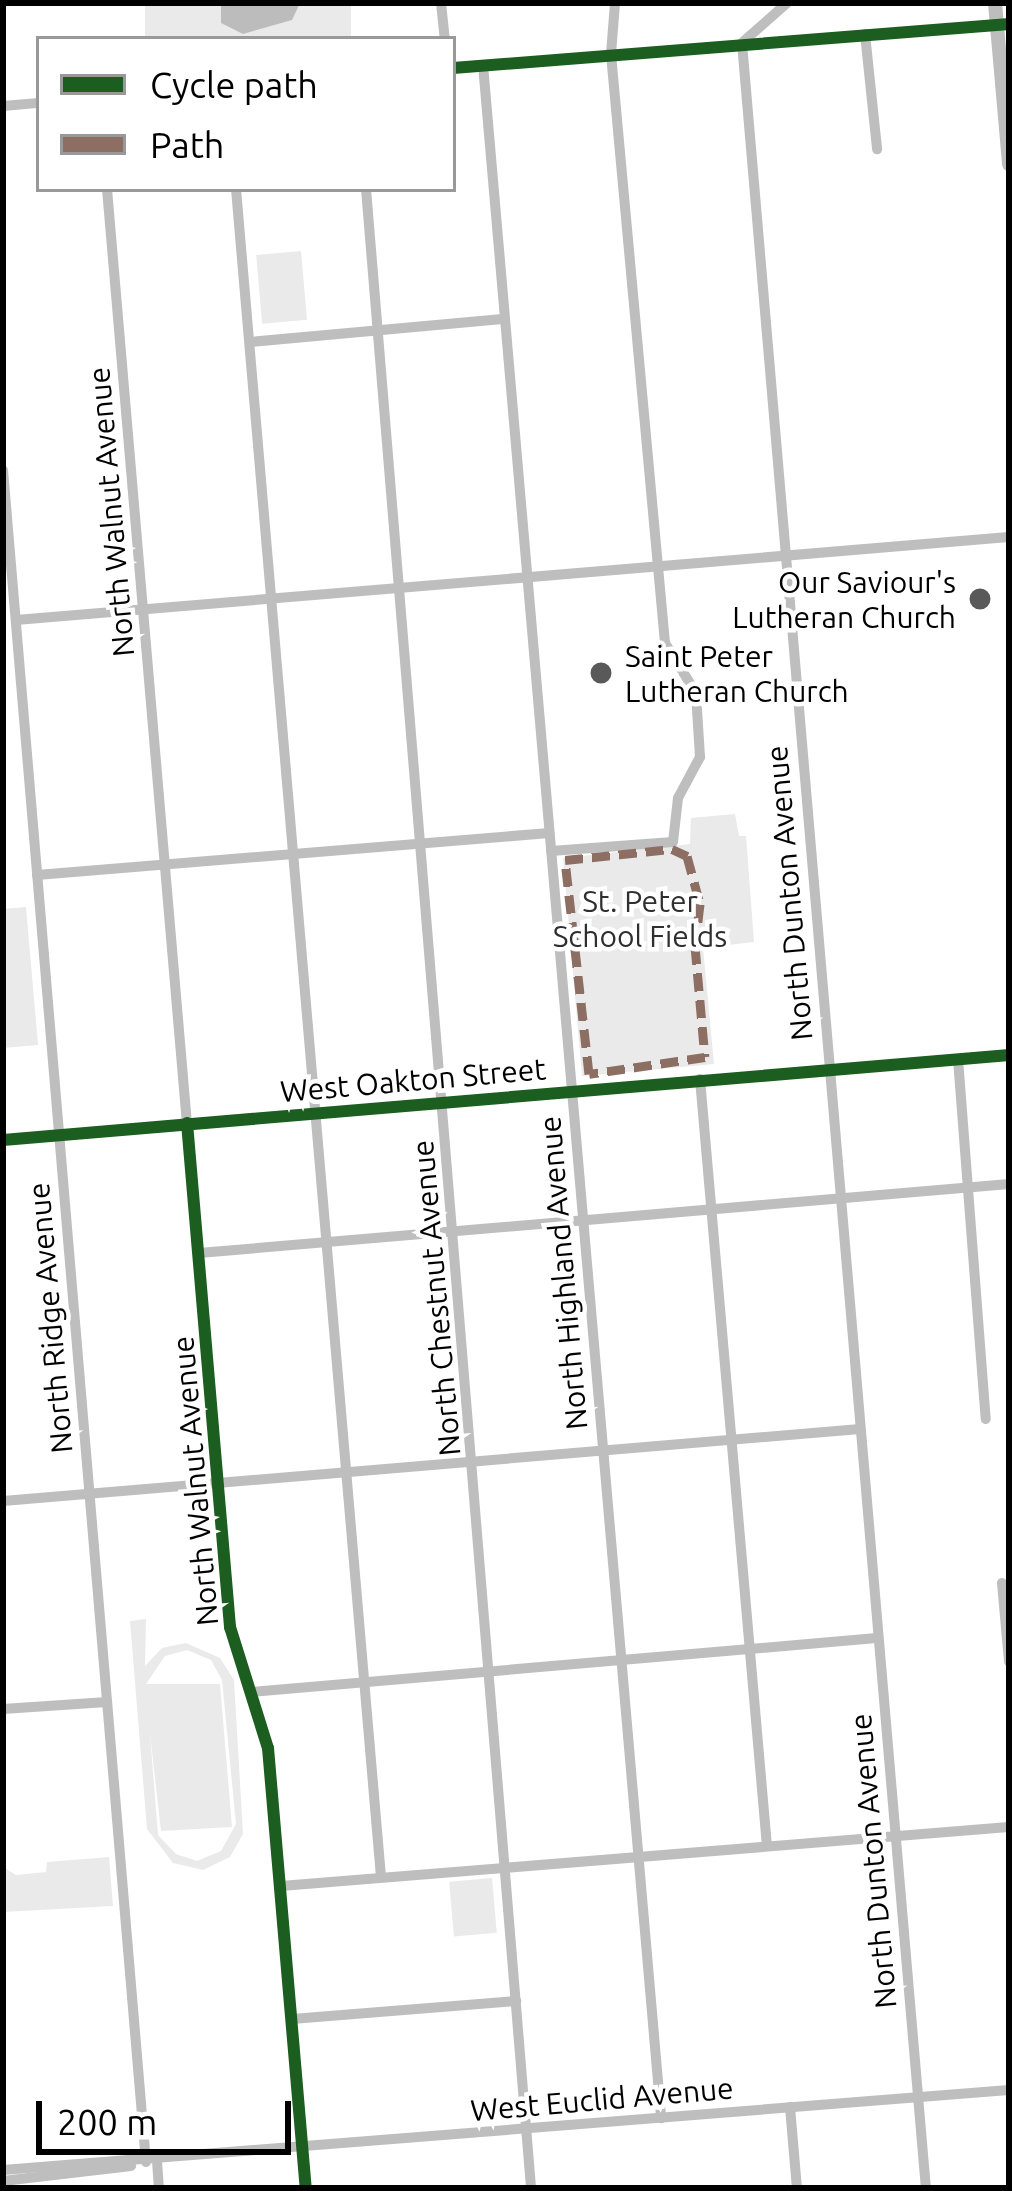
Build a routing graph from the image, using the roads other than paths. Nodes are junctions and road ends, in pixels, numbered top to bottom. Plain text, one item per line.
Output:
1 (441, 3) edge
2 (615, 3) edge
3 (788, 3) edge
4 (995, 3) edge
5 (1003, 24) edge
6 (865, 34) junction
7 (446, 36) edge
8 (742, 43) junction
9 (610, 54) junction
10 (483, 65) junction
11 (456, 68) edge
12 (36, 103) edge
13 (3, 106) edge
14 (877, 149) dead end
15 (1009, 164) edge
16 (107, 192) edge
17 (236, 192) edge
18 (366, 192) edge
19 (505, 319) junction
20 (379, 331) junction
21 (250, 342) junction
22 (3, 470) edge
23 (1009, 537) edge
24 (784, 555) junction
25 (656, 566) junction
26 (527, 578) junction
27 (400, 590) junction
28 (273, 599) junction
29 (143, 609) junction
30 (16, 620) junction
31 (549, 833) junction
32 (420, 844) junction
33 (550, 851) junction
34 (294, 854) junction
35 (167, 866) junction
36 (37, 875) junction
37 (1009, 1055) edge
38 (958, 1059) junction
39 (828, 1071) junction
40 (700, 1079) junction
41 (571, 1089) junction
42 (442, 1101) junction
43 (317, 1113) junction
44 (187, 1124) junction
45 (58, 1135) junction
46 (3, 1140) edge
47 (1009, 1184) edge
48 (968, 1187) junction
49 (840, 1198) junction
50 (711, 1208) junction
51 (583, 1220) junction
52 (455, 1232) junction
53 (327, 1243) junction
54 (199, 1253) junction
55 (986, 1419) dead end
56 (860, 1429) junction
57 (731, 1439) junction
58 (603, 1450) junction
59 (475, 1460) junction
60 (346, 1472) junction
61 (218, 1482) junction
62 (89, 1494) junction
63 (3, 1501) edge
64 (1002, 1583) dead end
65 (877, 1638) junction
66 (749, 1648) junction
67 (621, 1658) junction
68 (1009, 1663) edge
69 (490, 1670) junction
70 (364, 1680) junction
71 (250, 1692) junction
72 (107, 1702) junction
73 (3, 1709) edge
74 (1009, 1827) edge
75 (895, 1835) junction
76 (767, 1846) junction
77 (638, 1857) junction
78 (504, 1867) junction
79 (381, 1877) junction
80 (281, 1886) junction
81 (516, 2001) junction
82 (292, 2019) junction
83 (1009, 2090) edge
84 (918, 2096) junction
85 (790, 2107) junction
86 (662, 2118) junction
87 (527, 2129) junction
88 (303, 2148) junction
89 (151, 2162) junction
90 (3, 2170) edge
91 (3, 2182) edge
92 (159, 2188) edge
93 (307, 2188) edge
94 (531, 2188) edge
95 (797, 2188) edge
96 (926, 2188) edge

1 - 7 street
2 - 9 street
3 - 8 street
4 - 5 main road
5 - 6 street
5 - 15 main road
6 - 8 street
6 - 14 street
8 - 9 street
8 - 24 street, North Dunton Avenue
9 - 10 street
9 - 25 street
10 - 11 street
10 - 19 street, North Highland Avenue
12 - 13 street
16 - 29 street, North Walnut Avenue
17 - 21 street
18 - 20 street, North Chestnut Avenue
19 - 20 street
19 - 26 street, North Highland Avenue
20 - 21 street
20 - 27 street, North Chestnut Avenue
21 - 28 street
22 - 30 street, North Ridge Avenue
23 - 24 street
24 - 25 street
24 - 39 street, North Dunton Avenue
25 - 26 street
25 - 33 street
26 - 27 street
26 - 31 street, North Highland Avenue
27 - 28 street
27 - 32 street, North Chestnut Avenue
28 - 29 street
28 - 34 street
29 - 30 street
29 - 35 street, North Walnut Avenue
30 - 36 street, North Ridge Avenue
31 - 32 street
31 - 33 street, North Highland Avenue
32 - 34 street
32 - 42 street, North Chestnut Avenue
33 - 41 street, North Highland Avenue
34 - 35 street
34 - 43 street
35 - 36 street
35 - 44 street, North Walnut Avenue
36 - 45 street, North Ridge Avenue
37 - 38 street, West Oakton Street
38 - 39 street, West Oakton Street
38 - 48 street
39 - 40 street, West Oakton Street
39 - 49 street, North Dunton Avenue
40 - 41 street, West Oakton Street
40 - 50 street
41 - 42 street, West Oakton Street
41 - 51 street, North Highland Avenue
42 - 43 street, West Oakton Street
42 - 52 street, North Chestnut Avenue
43 - 44 street, West Oakton Street
43 - 53 street
44 - 45 street, West Oakton Street
44 - 54 street, North Walnut Avenue
45 - 46 street, West Oakton Street
45 - 62 street, North Ridge Avenue
47 - 48 street
48 - 49 street
48 - 55 street
49 - 50 street
49 - 56 street, North Dunton Avenue
50 - 51 street
50 - 57 street
51 - 52 street
51 - 58 street, North Highland Avenue
52 - 53 street
52 - 59 street, North Chestnut Avenue
53 - 54 street
53 - 60 street
54 - 61 street, North Walnut Avenue
56 - 57 street
56 - 65 street, North Dunton Avenue
57 - 58 street
57 - 66 street
58 - 59 street
58 - 67 street, North Highland Avenue
59 - 60 street
59 - 69 street, North Chestnut Avenue
60 - 61 street
60 - 70 street
61 - 62 street
61 - 71 street, North Walnut Avenue
62 - 63 street
62 - 72 street, North Ridge Avenue
64 - 68 street
65 - 66 street
65 - 75 street, North Dunton Avenue
66 - 67 street
66 - 76 street
67 - 69 street
67 - 77 street, North Highland Avenue
69 - 70 street
69 - 78 street, North Chestnut Avenue
70 - 71 street
70 - 79 street
71 - 80 street, North Walnut Avenue
72 - 73 street
72 - 89 street, North Ridge Avenue
74 - 75 street
75 - 76 street
75 - 84 street, North Dunton Avenue
76 - 77 street
77 - 78 street
77 - 86 street, North Highland Avenue
78 - 79 street
78 - 81 street, North Chestnut Avenue
79 - 80 street
80 - 82 street, North Walnut Avenue
81 - 82 street
81 - 87 street, North Chestnut Avenue
82 - 88 street, North Walnut Avenue
83 - 84 street, West Euclid Avenue
84 - 85 street, West Euclid Avenue
84 - 96 street, North Dunton Avenue
85 - 86 street, West Euclid Avenue
85 - 95 street
86 - 87 street, West Euclid Avenue
87 - 88 street, West Euclid Avenue
87 - 94 street, North Chestnut Avenue
88 - 89 street, West Euclid Avenue
88 - 93 street, North Walnut Avenue
89 - 90 street, West Euclid Avenue
89 - 91 street, West Euclid Avenue
89 - 92 street, North Ridge Avenue

